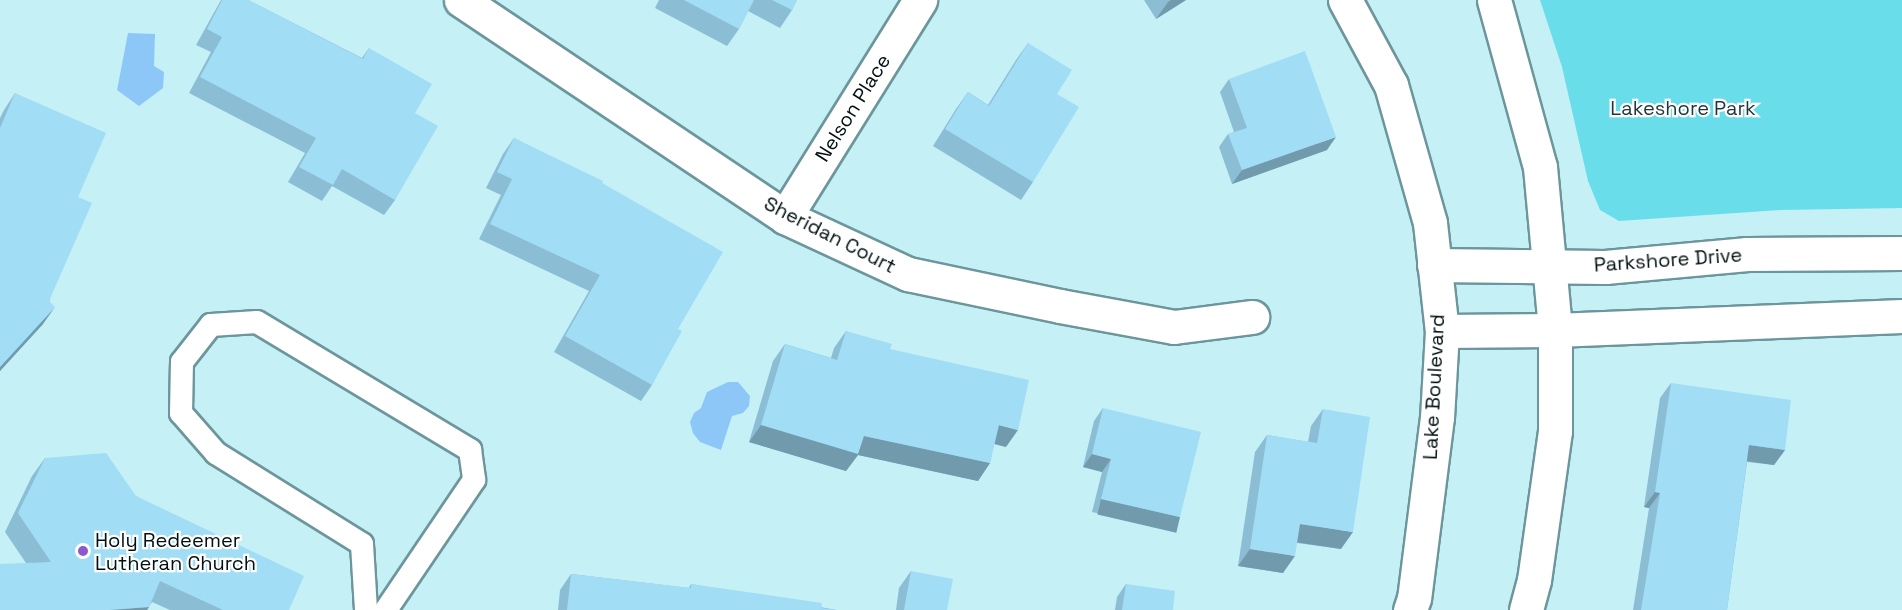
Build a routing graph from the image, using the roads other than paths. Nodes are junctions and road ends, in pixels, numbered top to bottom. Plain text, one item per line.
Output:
1 (461, 0) edge
2 (920, 0) edge
3 (1345, 0) edge
4 (1494, 0) edge
5 (785, 217) junction
6 (1902, 253) edge
7 (1434, 265) junction
8 (1549, 266) junction
9 (1252, 316) dead end
10 (1902, 316) edge
11 (1555, 330) junction
12 (1442, 331) junction
13 (366, 610) edge
14 (386, 610) edge
15 (1410, 610) edge
16 (1526, 610) edge

1 - 5 street, Sheridan Court
2 - 5 street, Nelson Place
3 - 7 street, Lake Boulevard
4 - 8 street
5 - 9 street, Sheridan Court
6 - 8 street, Parkshore Drive
7 - 8 street, Parkshore Drive
7 - 12 street, Lake Boulevard
8 - 11 street
10 - 11 street
11 - 12 street
11 - 16 street
12 - 15 street, Lake Boulevard
13 - 14 lane

